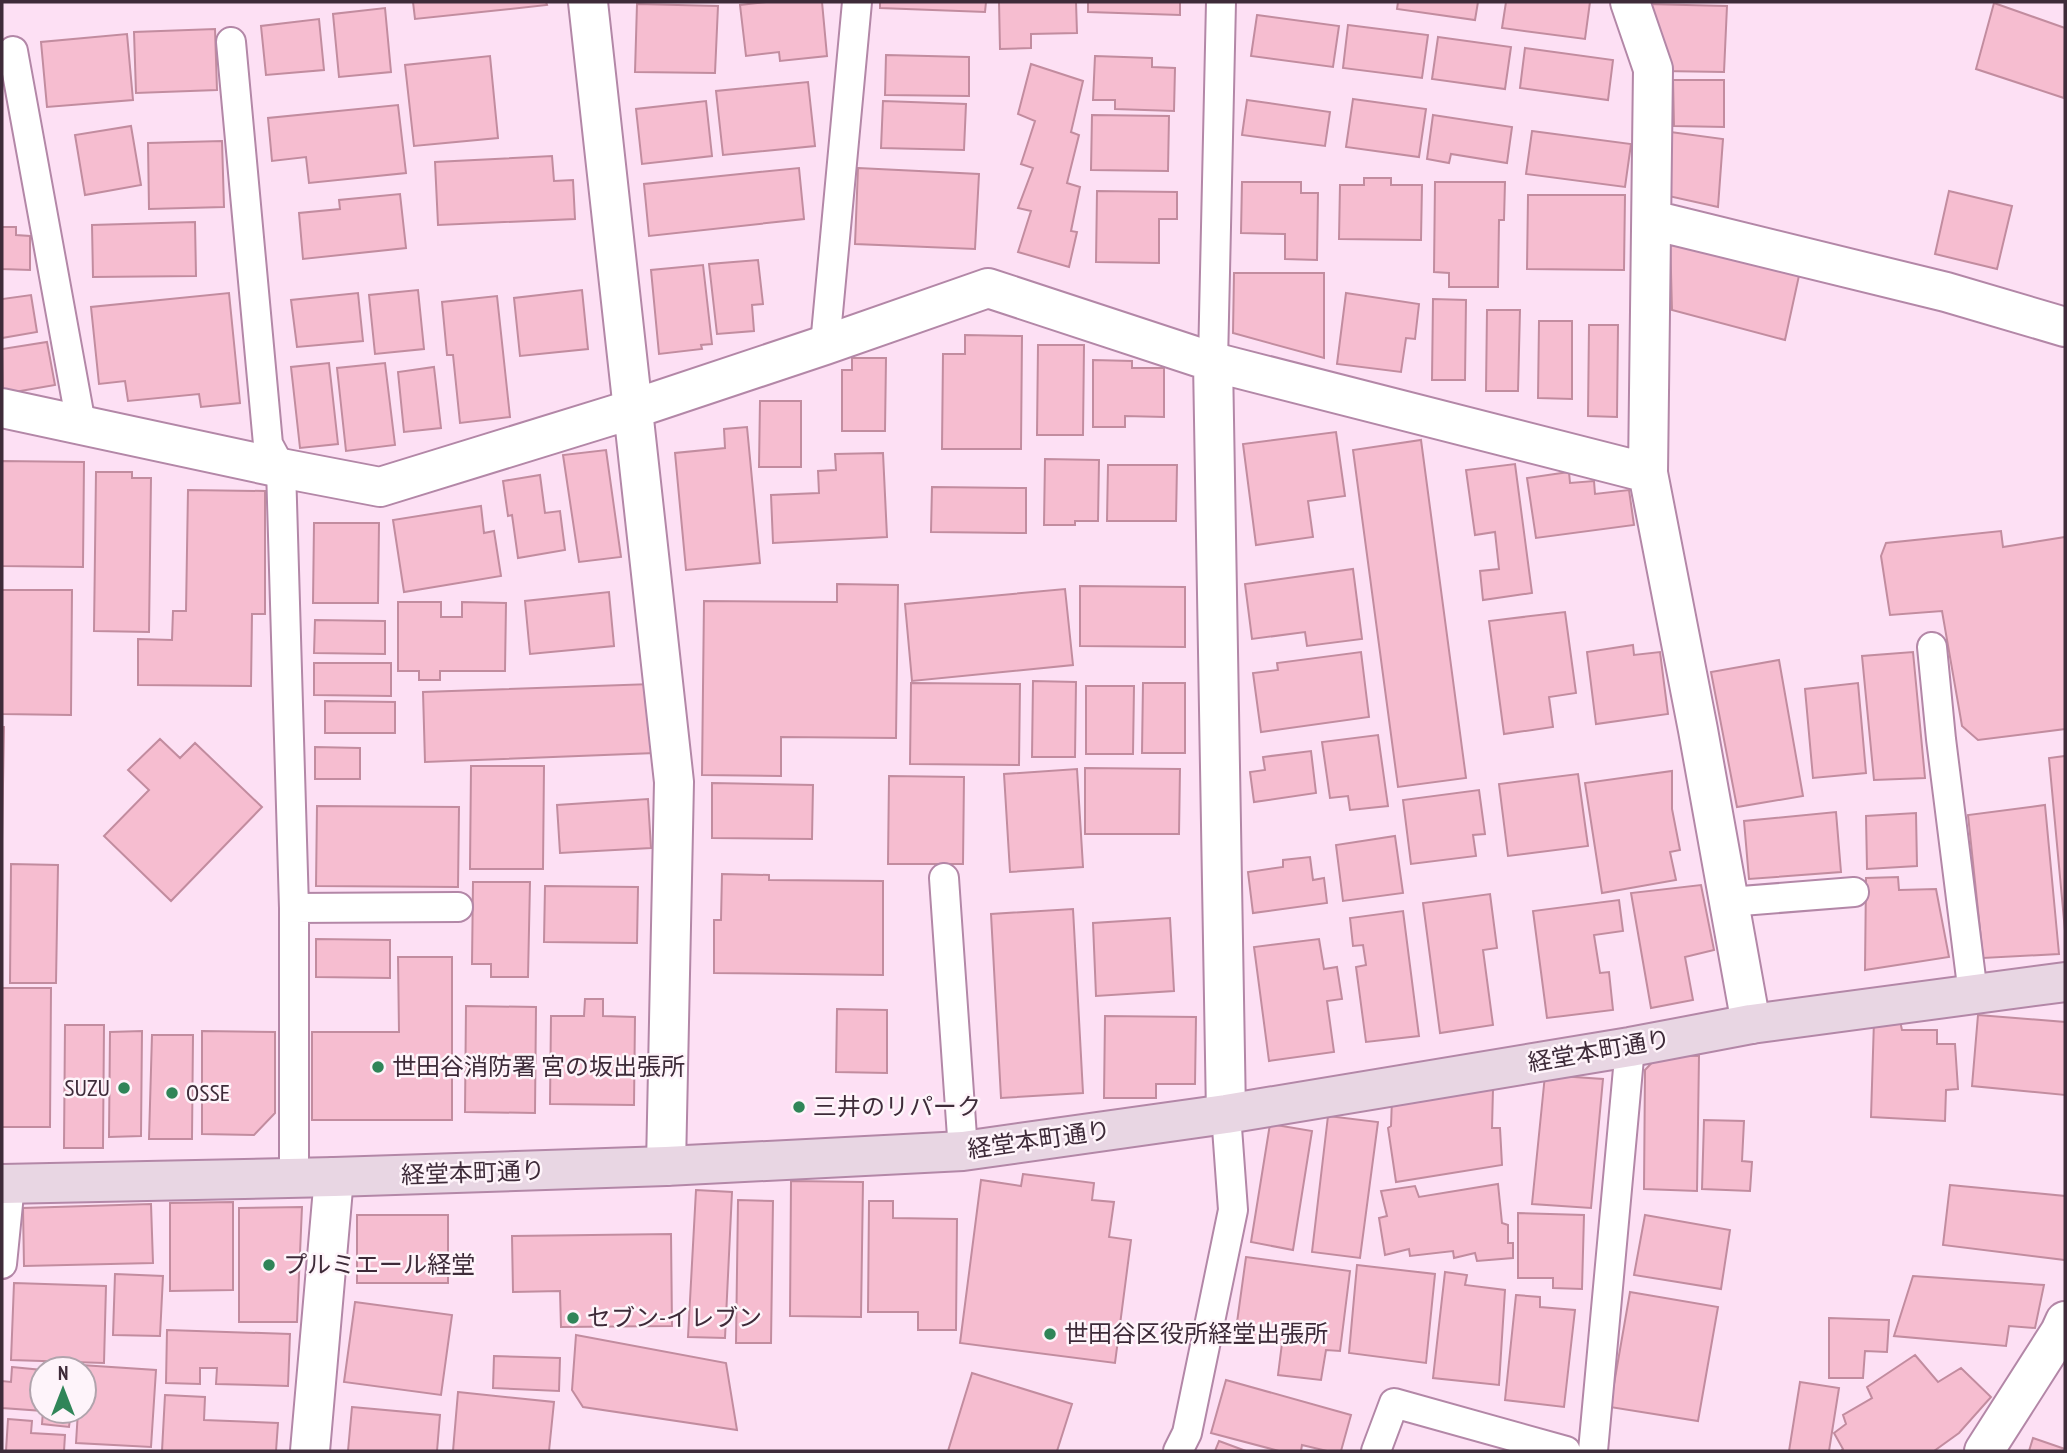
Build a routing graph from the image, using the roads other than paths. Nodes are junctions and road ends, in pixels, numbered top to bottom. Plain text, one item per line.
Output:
1 (588, 2) edge
2 (857, 2) edge
3 (1221, 2) edge
4 (1630, 2) edge
5 (231, 42) dead end
6 (13, 51) dead end
7 (1652, 220) junction
8 (2065, 327) edge
9 (825, 345) junction
10 (1213, 362) junction
11 (2, 408) edge
12 (633, 409) junction
13 (81, 424) junction
14 (281, 468) junction
15 (1648, 473) junction
16 (1932, 647) dead end
17 (944, 878) dead end
18 (1854, 892) dead end
19 (1729, 902) junction
20 (458, 907) dead end
21 (294, 908) junction
22 (2065, 982) edge
23 (1973, 994) junction
24 (1751, 1024) junction
25 (1630, 1047) junction
26 (1226, 1114) junction
27 (963, 1151) junction
28 (666, 1166) junction
29 (334, 1177) junction
30 (294, 1178) junction
31 (6, 1184) edge
32 (2, 1264) edge
33 (2065, 1321) edge
34 (310, 1451) edge
35 (1178, 1451) edge
36 (1376, 1451) edge
37 (1566, 1451) edge
38 (1593, 1451) edge
39 (1984, 1451) edge

1 - 12 street
2 - 9 lane
3 - 10 lane
4 - 7 street
5 - 14 lane
6 - 13 lane
7 - 8 street
7 - 15 street
9 - 10 street
9 - 12 street
10 - 15 street
10 - 26 street
11 - 13 street
12 - 14 street
12 - 28 street
13 - 14 street
14 - 21 lane
15 - 19 street
16 - 23 lane
17 - 27 lane
18 - 19 lane
19 - 24 street
20 - 21 lane
21 - 30 lane
22 - 23 main road, 経堂本町通り
23 - 24 main road, 経堂本町通り
24 - 25 main road, 経堂本町通り
25 - 26 main road, 経堂本町通り
25 - 38 lane
26 - 27 main road, 経堂本町通り
26 - 35 lane
27 - 28 main road, 経堂本町通り
28 - 29 main road, 経堂本町通り
29 - 30 main road, 経堂本町通り
29 - 34 street
30 - 31 main road, 経堂本町通り
31 - 32 lane
33 - 39 street
36 - 37 lane

